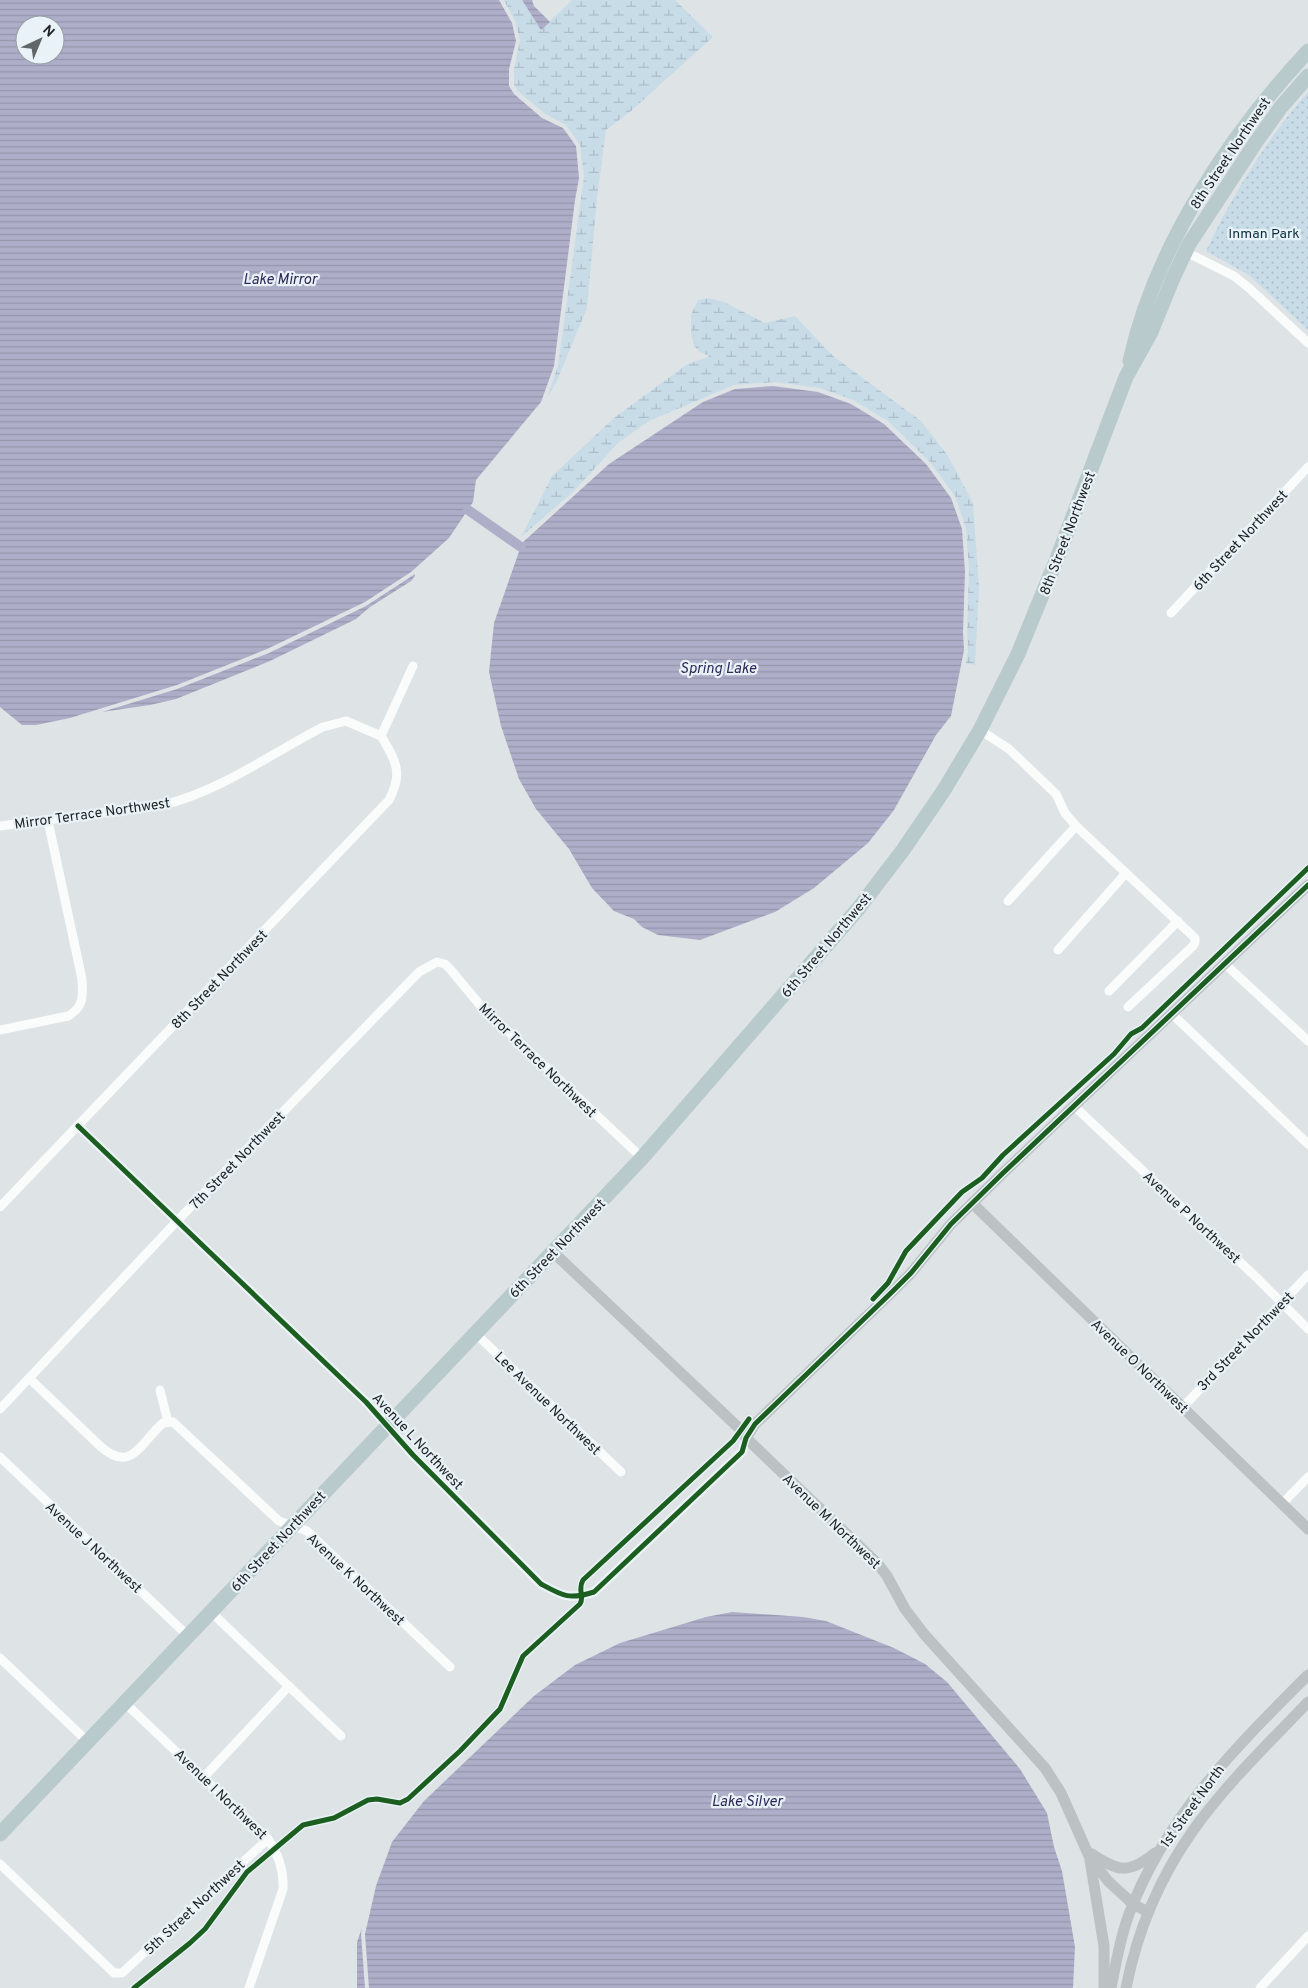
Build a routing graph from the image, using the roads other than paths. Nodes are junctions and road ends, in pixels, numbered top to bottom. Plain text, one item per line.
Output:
1 (1308, 51) edge
2 (1308, 76) edge
3 (1215, 170) junction
4 (1188, 248) junction
5 (1308, 344) edge
6 (1126, 377) junction
7 (1308, 467) edge
8 (1039, 605) joint
9 (1171, 613) dead end
10 (413, 666) dead end
11 (980, 730) junction
12 (381, 736) junction
13 (48, 821) junction
14 (0, 826) edge
15 (1076, 826) junction
16 (1126, 873) junction
17 (1308, 885) edge
18 (1008, 901) dead end
19 (1178, 921) junction
20 (1058, 950) dead end
21 (437, 962) joint
22 (1225, 964) junction
23 (1109, 991) dead end
24 (1128, 1006) dead end
25 (1171, 1013) junction
26 (0, 1030) edge
27 (1308, 1041) edge
28 (1074, 1106) junction
29 (78, 1126) junction
30 (1308, 1144) edge
31 (642, 1158) junction
32 (972, 1203) junction
33 (0, 1207) edge
34 (178, 1220) junction
35 (553, 1252) junction
36 (1308, 1275) edge
37 (1282, 1303) junction
38 (1308, 1329) edge
39 (475, 1333) junction
40 (29, 1378) junction
41 (160, 1390) dead end
42 (1183, 1407) junction
43 (0, 1409) edge
44 (168, 1422) junction
45 (388, 1426) junction
46 (746, 1438) junction
47 (0, 1457) edge
48 (621, 1472) dead end
49 (1308, 1476) edge
50 (1282, 1504) junction
51 (293, 1525) junction
52 (1308, 1529) edge
53 (212, 1612) junction
54 (188, 1636) junction
55 (0, 1658) edge
56 (450, 1667) dead end
57 (1308, 1675) edge
58 (289, 1686) junction
59 (1308, 1702) edge
60 (125, 1703) junction
61 (341, 1736) dead end
62 (88, 1742) junction
63 (204, 1778) junction
64 (1195, 1797) junction
65 (1209, 1809) junction
66 (0, 1834) edge
67 (268, 1839) junction
68 (1158, 1851) junction
69 (1088, 1853) junction
70 (0, 1864) edge
71 (1133, 1904) junction
72 (1150, 1908) junction
73 (1308, 1936) edge
74 (249, 1988) edge
75 (1104, 1988) edge
76 (1111, 1988) edge
77 (1126, 1988) edge
78 (1260, 1988) edge

1 - 3 highway, 8th Street Northwest
2 - 4 highway, 8th Street Northwest
3 - 4 highway
3 - 6 highway, 8th Street Northwest
4 - 5 street
4 - 6 highway, 8th Street Northwest
6 - 8 highway, 8th Street Northwest
7 - 9 street, 6th Street Northwest
8 - 11 highway, 6th Street Northwest
10 - 12 street
11 - 15 street
11 - 31 highway, 6th Street Northwest
12 - 13 street, Mirror Terrace Northwest
12 - 29 street, 8th Street Northwest
13 - 14 street, Mirror Terrace Northwest
13 - 26 street
15 - 16 street
15 - 18 street
16 - 19 street
16 - 20 street
17 - 22 street
19 - 23 street
19 - 24 street
21 - 31 street, Mirror Terrace Northwest
21 - 34 street, 7th Street Northwest
22 - 25 street
22 - 27 street
25 - 28 street
25 - 30 street
28 - 32 street
28 - 37 street, Avenue P Northwest
29 - 33 street, 8th Street Northwest
29 - 34 street, Avenue L Northwest
31 - 35 highway, 6th Street Northwest
32 - 42 street, Avenue O Northwest
32 - 46 street
34 - 40 street, 7th Street Northwest
34 - 45 street, Avenue L Northwest
35 - 39 highway, 6th Street Northwest
35 - 46 street, Avenue M Northwest
36 - 37 street, 3rd Street Northwest
37 - 38 street, Avenue P Northwest
37 - 42 street, 3rd Street Northwest
39 - 45 highway, 6th Street Northwest
39 - 48 street, Lee Avenue Northwest
40 - 43 street, 7th Street Northwest
40 - 44 street
41 - 44 street
42 - 50 street, Avenue O Northwest
44 - 51 street, Avenue K Northwest
45 - 46 street, Avenue L Northwest
45 - 51 highway, 6th Street Northwest
46 - 69 street, Avenue M Northwest
47 - 54 street, Avenue J Northwest
49 - 50 street
50 - 52 street, Avenue O Northwest
51 - 53 highway, 6th Street Northwest
51 - 56 street, Avenue K Northwest
53 - 54 highway, 6th Street Northwest
53 - 58 street
54 - 60 highway, 6th Street Northwest
55 - 62 street
57 - 64 street, 1st Street North
58 - 61 street
58 - 63 street
59 - 65 street, 1st Street North
60 - 62 highway, 6th Street Northwest
60 - 63 street, Avenue I Northwest
62 - 66 highway, 6th Street Northwest
63 - 67 street, Avenue I Northwest
64 - 65 street
64 - 68 street, 1st Street North
65 - 72 street, 1st Street North
67 - 70 street, 5th Street Northwest
67 - 74 street, Avenue I Northwest
68 - 69 street
68 - 71 street, 1st Street North
69 - 71 street, Avenue M Northwest
69 - 75 street
71 - 72 street, Avenue M Northwest
71 - 76 street, 1st Street North
72 - 77 street, 1st Street North
73 - 78 street

